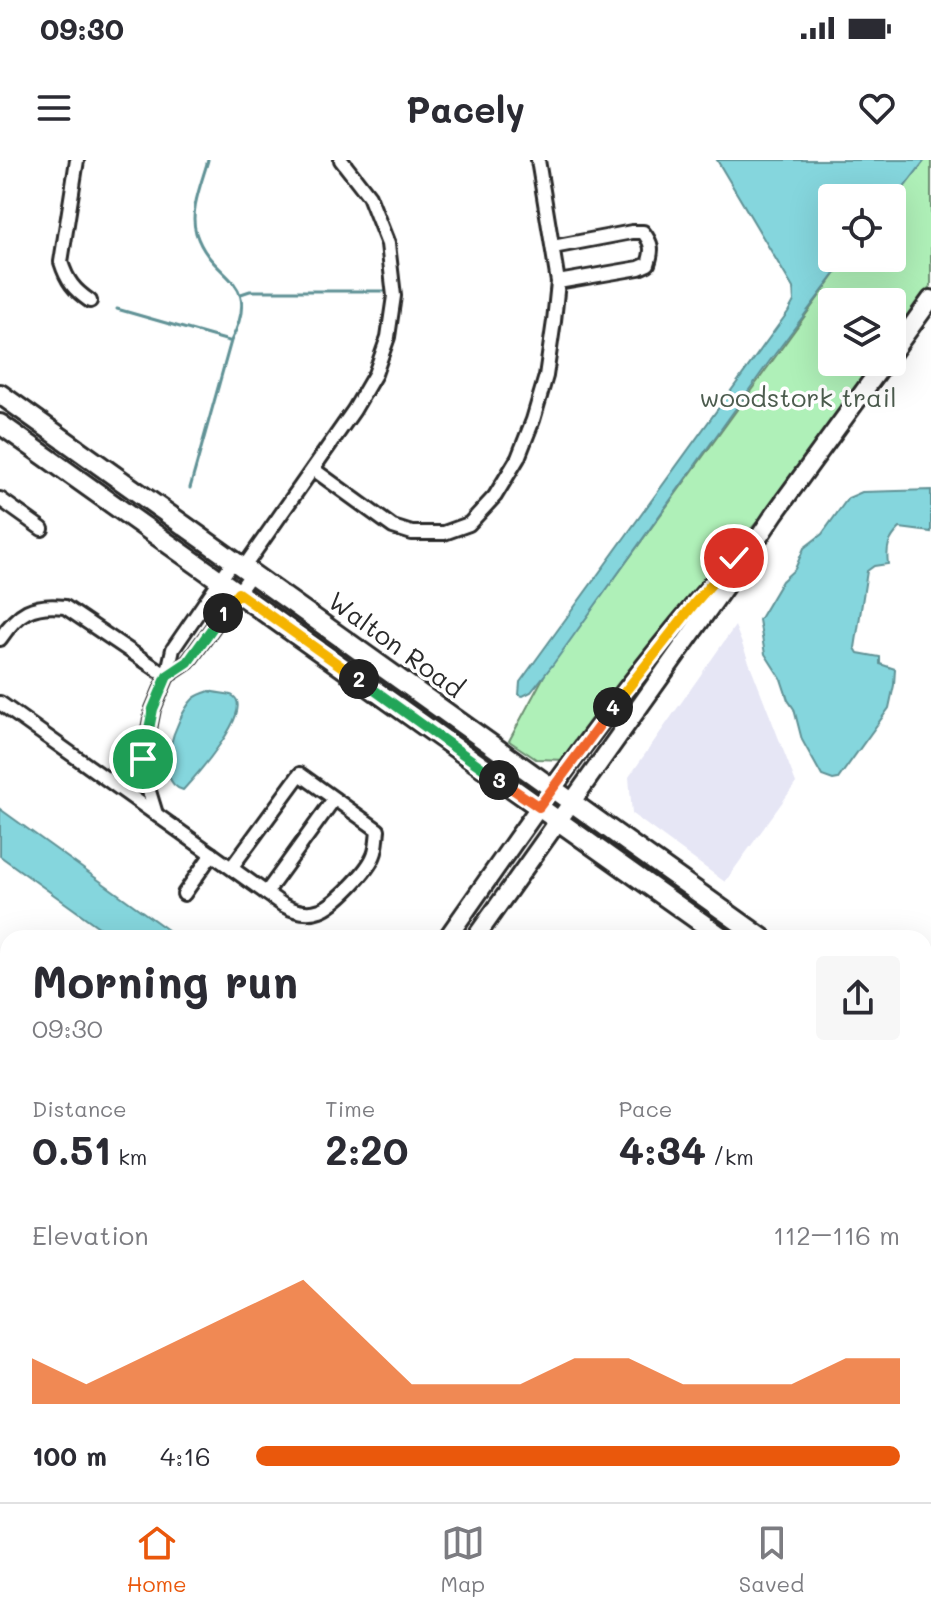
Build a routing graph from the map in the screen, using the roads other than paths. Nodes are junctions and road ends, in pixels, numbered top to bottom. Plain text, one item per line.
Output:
1 (77, 160) edge
2 (341, 160) edge
3 (538, 160) edge
4 (553, 247) junction
5 (558, 282) junction
6 (931, 299) edge
7 (90, 301) dead end
8 (906, 334) edge
9 (875, 376) edge
10 (0, 394) edge
11 (0, 424) edge
12 (313, 469) junction
13 (0, 499) edge
14 (775, 513) junction
15 (42, 529) dead end
16 (243, 567) junction
17 (220, 581) junction
18 (238, 593) junction
19 (2, 633) edge
20 (167, 676) junction
21 (0, 703) edge
22 (552, 789) junction
23 (334, 799) junction
24 (571, 802) junction
25 (539, 807) junction
26 (156, 814) junction
27 (558, 821) junction
28 (212, 854) junction
29 (231, 868) junction
30 (266, 893) junction
31 (184, 894) dead end
32 (453, 930) edge
33 (481, 930) edge
34 (712, 930) edge
35 (751, 930) edge

1 - 7 street
2 - 12 street
3 - 4 street
4 - 5 street
4 - 5 street
5 - 12 street
6 - 8 street
9 - 14 street
10 - 16 main road, Walton Road
11 - 17 main road, Walton Road
12 - 16 street
13 - 15 street
14 - 22 street
14 - 24 street
16 - 17 street
16 - 18 street
16 - 22 main road, Walton Road
17 - 18 main road, Walton Road
17 - 20 street
18 - 20 street
18 - 25 main road, Walton Road
19 - 20 street
20 - 26 street
21 - 26 street
22 - 24 main road, Walton Road
22 - 25 street
23 - 29 street
23 - 30 street
23 - 30 street
24 - 27 street
24 - 35 main road, Walton Road
25 - 27 main road, Walton Road
25 - 32 street
26 - 28 street
27 - 33 street
27 - 34 main road, Walton Road
28 - 29 street
28 - 31 street
29 - 30 street

